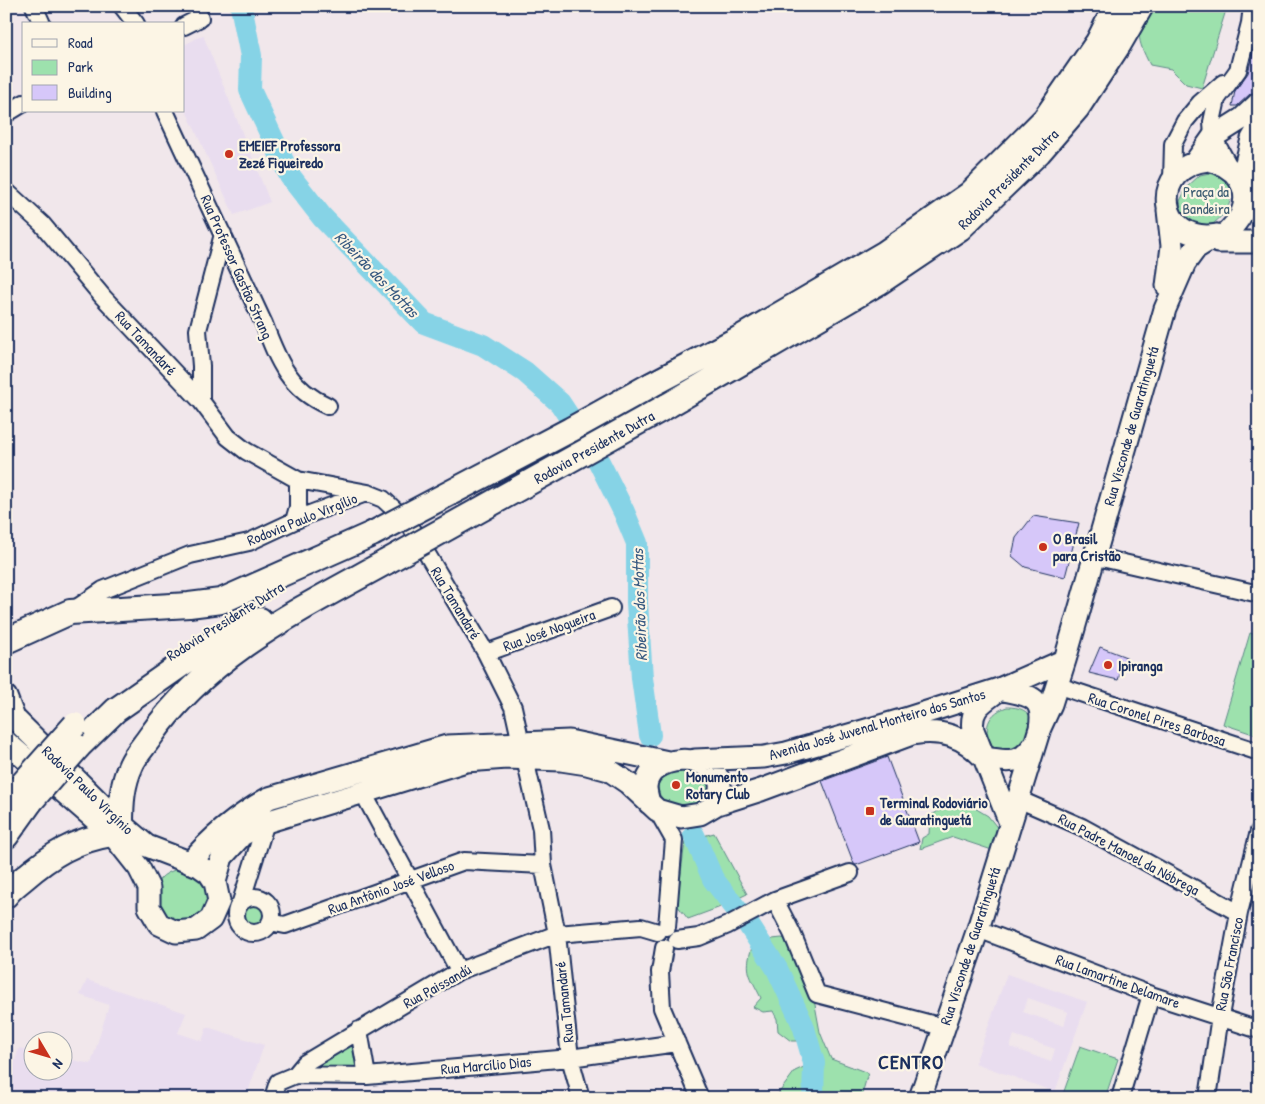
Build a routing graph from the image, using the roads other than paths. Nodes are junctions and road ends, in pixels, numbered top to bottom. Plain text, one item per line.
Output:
1 (34, 6) edge
2 (122, 6) edge
3 (1116, 6) edge
4 (1141, 6) edge
5 (1252, 6) edge
6 (198, 12) edge
7 (41, 22) edge
8 (134, 22) edge
9 (185, 25) edge
10 (1238, 70) junction
11 (1259, 103) edge
12 (22, 104) edge
13 (165, 112) edge
14 (6, 114) edge
15 (1257, 135) edge
16 (1213, 137) junction
17 (1196, 161) junction
18 (1172, 180) junction
19 (1243, 184) edge
20 (6, 191) edge
21 (1167, 202) junction
22 (223, 234) junction
23 (1218, 239) junction
24 (1259, 242) edge
25 (1164, 309) junction
26 (201, 400) junction
27 (328, 406) dead end
28 (298, 480) junction
29 (368, 493) junction
30 (294, 520) junction
31 (372, 534) junction
32 (1093, 556) junction
33 (386, 562) junction
34 (1259, 594) edge
35 (611, 608) dead end
36 (70, 612) junction
37 (6, 641) edge
38 (486, 653) junction
39 (1065, 660) junction
40 (1056, 685) junction
41 (999, 689) junction
42 (6, 697) edge
43 (1038, 735) junction
44 (77, 736) junction
45 (6, 742) edge
46 (523, 751) junction
47 (1259, 752) edge
48 (984, 758) junction
49 (695, 760) junction
50 (668, 762) junction
51 (18, 799) edge
52 (1018, 799) junction
53 (368, 802) dead end
54 (718, 804) junction
55 (653, 806) junction
56 (266, 822) junction
57 (1010, 823) junction
58 (117, 829) junction
59 (1259, 831) edge
60 (6, 836) edge
61 (189, 862) junction
62 (544, 865) junction
63 (850, 873) dead end
64 (410, 880) junction
65 (215, 882) junction
66 (149, 888) junction
67 (6, 895) edge
68 (775, 900) junction
69 (241, 902) junction
70 (1239, 913) junction
71 (270, 922) junction
72 (978, 929) junction
73 (557, 934) junction
74 (667, 937) junction
75 (459, 971) junction
76 (1151, 994) junction
77 (1220, 1016) junction
78 (943, 1027) junction
79 (360, 1030) junction
80 (1259, 1030) edge
81 (676, 1043) junction
82 (570, 1058) junction
83 (295, 1075) junction
84 (367, 1076) junction
85 (273, 1098) edge
86 (581, 1098) edge
87 (700, 1098) edge
88 (920, 1098) edge
89 (1120, 1098) edge
90 (1208, 1098) edge

1 - 7 street
2 - 8 street
3 - 31 highway, Rodovia Presidente Dutra, bridge
4 - 33 highway, Rodovia Presidente Dutra, bridge
5 - 10 street
6 - 9 street
10 - 16 street
10 - 18 street
11 - 16 main road
12 - 14 street
13 - 22 street, Rua Professor Gastão Strang
15 - 19 main road
16 - 17 main road
16 - 19 street
17 - 18 main road
17 - 19 main road
18 - 21 main road
19 - 23 main road
20 - 26 street, Rua Tamandaré
21 - 23 main road
21 - 25 main road, Rua Visconde de Guaratinguetá
22 - 26 street
22 - 27 street, Rua Professor Gastão Strang
23 - 24 main road
23 - 25 main road, Rua Visconde de Guaratinguetá
25 - 32 main road, Rua Visconde de Guaratinguetá
26 - 28 street, Rua Tamandaré
28 - 29 street, Rua Tamandaré
28 - 30 street
29 - 30 street, Rodovia Paulo Virgílio
29 - 38 street, Rua Tamandaré
30 - 36 street, Rodovia Paulo Virgílio
31 - 36 highway
31 - 44 highway, Rodovia Presidente Dutra
32 - 34 street
32 - 39 main road, Rua Visconde de Guaratinguetá
33 - 44 highway, Rodovia Presidente Dutra
33 - 58 highway
35 - 38 street, Rua José Nogueira
36 - 37 highway
38 - 46 street, Rua Tamandaré
39 - 40 main road, Rua Visconde de Guaratinguetá
39 - 41 main road
40 - 41 main road
40 - 43 main road, Rua Visconde de Guaratinguetá
40 - 47 street, Rua Coronel Pires Barbosa
41 - 43 main road
41 - 48 main road
41 - 49 main road, Avenida José Juvenal Monteiro dos Santos
42 - 58 main road, Rodovia Paulo Virgínio
43 - 48 main road
43 - 52 main road, Rua Visconde de Guaratinguetá
44 - 51 highway, Rodovia Presidente Dutra, bridge
45 - 58 main road, Rodovia Paulo Virgínio
46 - 50 main road
46 - 55 main road
46 - 56 main road
46 - 61 main road
46 - 62 street, Rua Tamandaré
48 - 54 main road, Avenida José Juvenal Monteiro dos Santos
48 - 57 main road
49 - 50 main road
49 - 54 main road
50 - 55 main road
51 - 60 highway, Rodovia Presidente Dutra
52 - 57 main road, Rua Visconde de Guaratinguetá
52 - 70 street, Rua Padre Manoel da Nóbrega
53 - 64 street
54 - 55 main road
55 - 74 street
56 - 65 main road
56 - 69 street
57 - 72 main road, Rua Visconde de Guaratinguetá
58 - 61 main road, Rodovia Paulo Virgínio
58 - 66 main road, Rodovia Paulo Virgínio
58 - 67 highway
59 - 70 street, Rua São Francisco
61 - 65 main road, Rodovia Paulo Virgínio
61 - 66 main road
62 - 64 street, Rua Antônio José Velloso
62 - 73 street, Rua Tamandaré
63 - 68 street, Rua Paissandú
64 - 71 street, Rua Antônio José Velloso
64 - 75 street
65 - 66 main road, Rodovia Paulo Virgínio
68 - 74 street, Rua Paissandú
68 - 78 street
69 - 71 street
69 - 71 street
70 - 77 street, Rua São Francisco
72 - 76 street, Rua Lamartine Delamare
72 - 78 main road, Rua Visconde de Guaratinguetá
73 - 74 street, Rua Paissandú
73 - 75 street, Rua Paissandú
73 - 82 street, Rua Tamandaré
74 - 81 street
75 - 79 street, Rua Paissandú
76 - 77 street, Rua Lamartine Delamare
76 - 89 street
77 - 80 street, Rua Lamartine Delamare
77 - 90 street, Rua São Francisco
78 - 88 main road, Rua Visconde de Guaratinguetá
79 - 83 street, Rua Paissandú
79 - 84 street
81 - 82 street, Rua Marcílio Dias
81 - 87 street
82 - 84 street, Rua Marcílio Dias
82 - 86 street, Rua Tamandaré
83 - 84 street, Rua Marcílio Dias
83 - 85 street, Rua Paissandú

